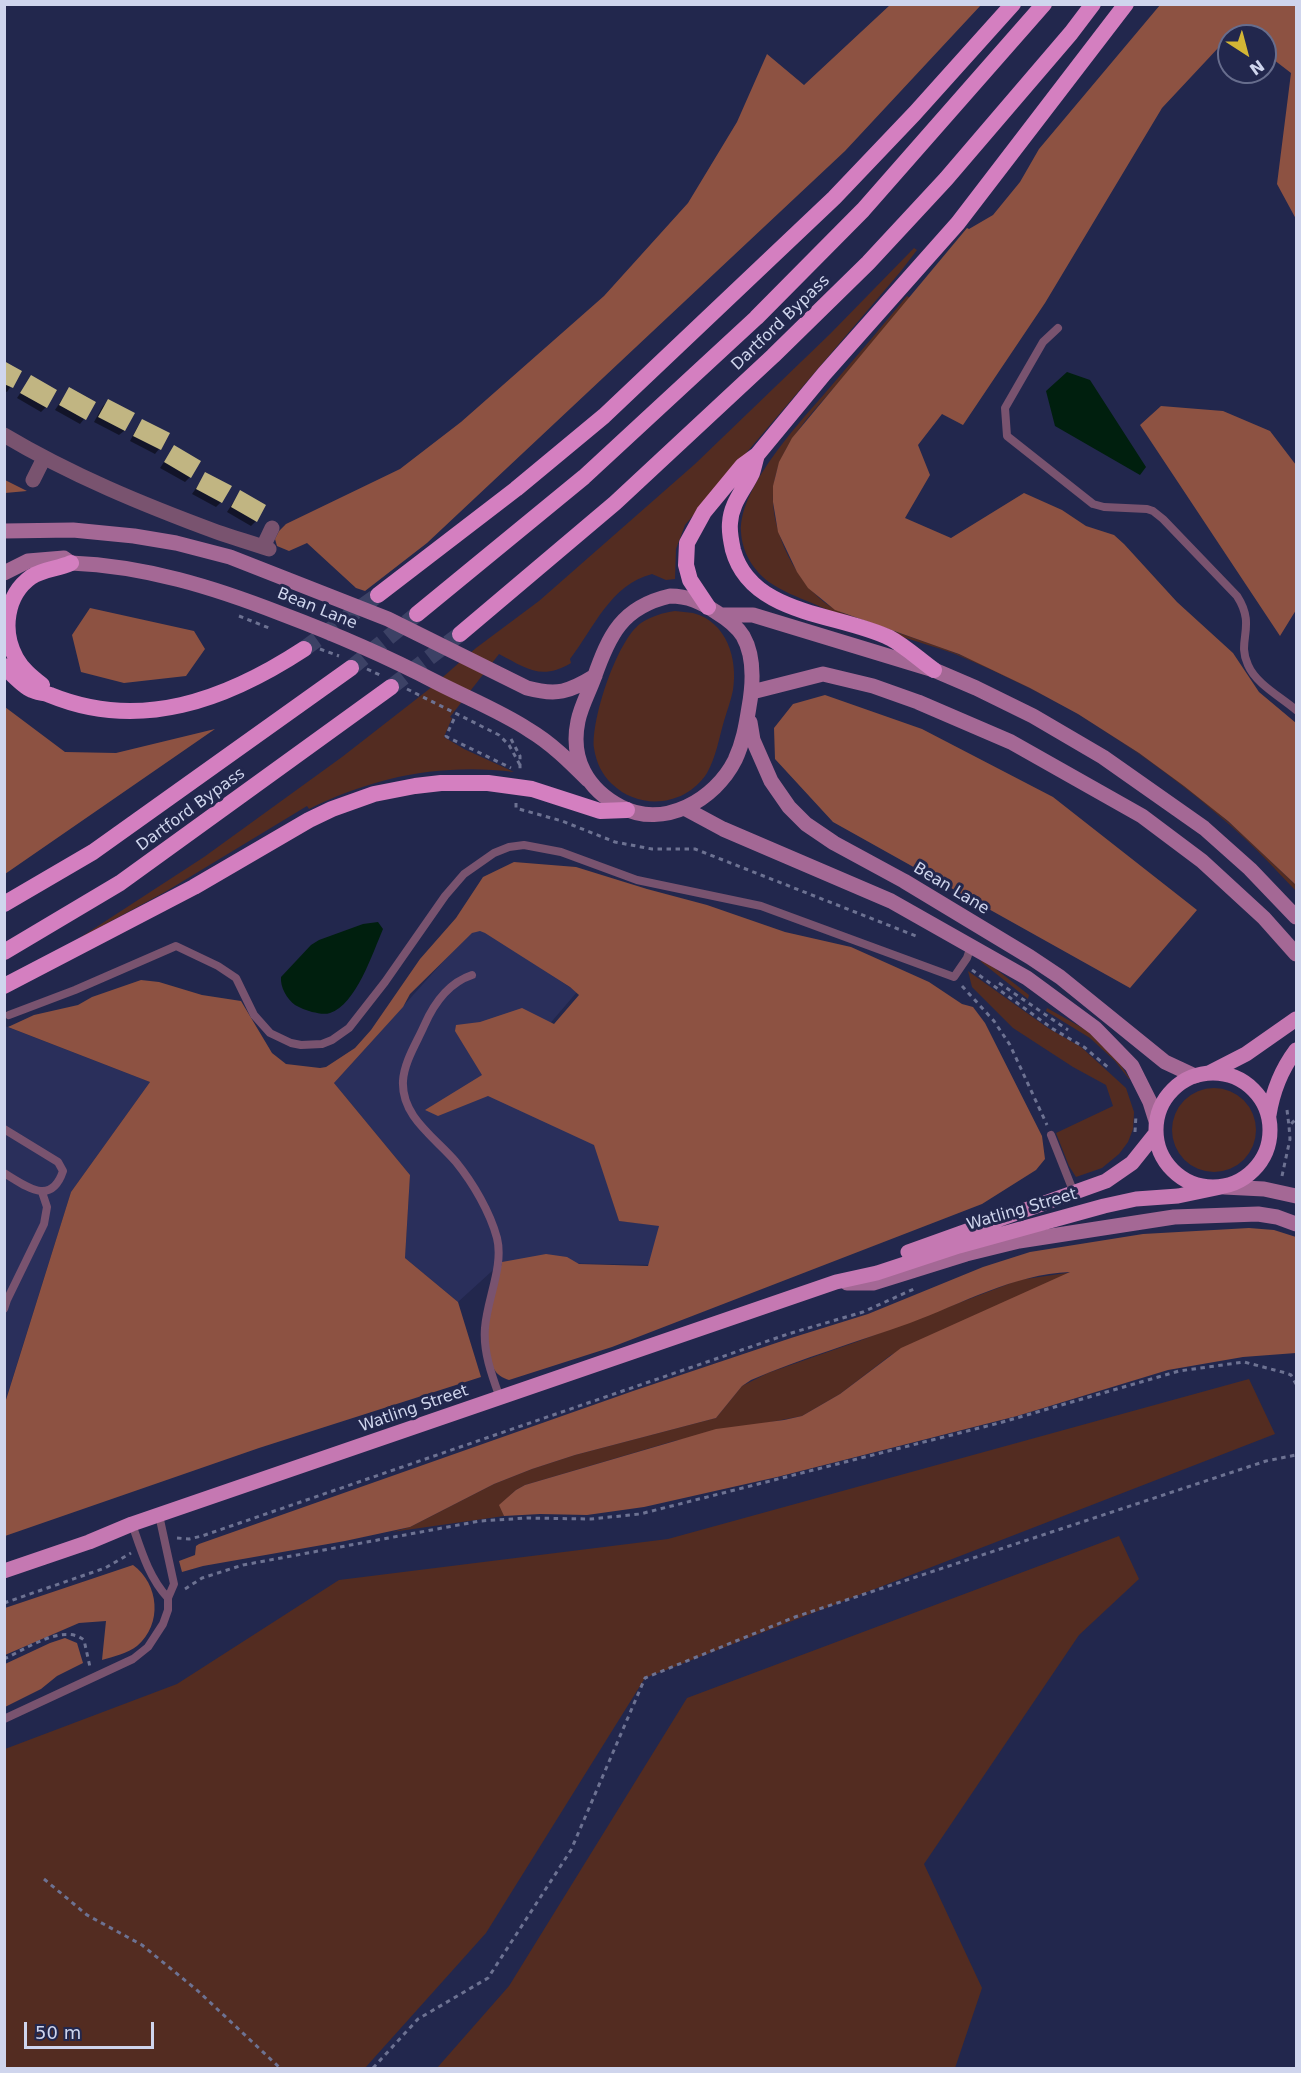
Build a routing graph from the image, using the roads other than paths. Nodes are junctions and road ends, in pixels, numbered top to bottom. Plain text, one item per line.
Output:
1 (1013, 4) edge
2 (1044, 4) edge
3 (1093, 4) edge
4 (1126, 4) edge
5 (1058, 328) dead end
6 (4, 435) edge
7 (757, 455) junction
8 (44, 458) junction
9 (33, 480) dead end
10 (272, 528) dead end
11 (4, 531) edge
12 (71, 563) junction
13 (4, 573) edge
14 (378, 595) tunnel mouth
15 (714, 611) junction
16 (417, 614) tunnel mouth
17 (460, 634) tunnel mouth
18 (304, 649) tunnel mouth
19 (4, 666) edge
20 (351, 668) tunnel mouth
21 (934, 670) junction
22 (595, 676) junction
23 (391, 687) tunnel mouth
24 (752, 692) junction
25 (47, 693) junction
26 (1296, 710) edge
27 (588, 780) junction
28 (684, 808) junction
29 (627, 810) junction
30 (4, 904) edge
31 (1296, 917) edge
32 (971, 946) junction
33 (4, 952) edge
34 (1296, 954) edge
35 (472, 975) dead end
36 (4, 986) edge
37 (9, 1015) dead end
38 (1296, 1019) edge
39 (1296, 1050) edge
40 (1202, 1074) junction
41 (1269, 1116) junction
42 (1156, 1127) junction
43 (4, 1129) edge
44 (1051, 1135) road end
45 (4, 1173) edge
46 (1223, 1187) junction
47 (42, 1192) junction
48 (1074, 1193) junction
49 (1296, 1196) edge
50 (1296, 1224) edge
51 (836, 1282) junction
52 (5, 1302) edge
53 (500, 1398) junction
54 (159, 1515) junction
55 (132, 1524) junction
56 (4, 1571) edge
57 (168, 1598) junction
58 (4, 1719) edge

1 - 14 highway
2 - 16 highway, Dartford Bypass
3 - 17 highway, Dartford Bypass
4 - 7 highway
5 - 26 lane
6 - 8 street
7 - 15 highway
7 - 21 highway
8 - 9 street
8 - 10 street
11 - 22 main road, Bean Lane
12 - 13 main road, Bean Lane
12 - 25 highway
12 - 27 main road, Bean Lane
15 - 21 main road
15 - 22 main road
15 - 24 main road
18 - 25 highway
19 - 25 highway
20 - 30 highway, Dartford Bypass
21 - 31 main road
22 - 27 main road
23 - 33 highway, Dartford Bypass
24 - 28 main road
24 - 34 main road
24 - 40 main road, Bean Lane
27 - 29 main road
28 - 29 main road
28 - 32 main road
29 - 36 highway
32 - 37 lane
32 - 42 main road
35 - 53 lane
38 - 40 main road
39 - 41 main road
40 - 41 main road
40 - 42 main road
41 - 46 main road
42 - 46 main road
42 - 48 main road, Watling Street
43 - 47 lane
44 - 48 lane
45 - 47 lane
46 - 49 main road
46 - 51 main road, Watling Street
47 - 52 lane
48 - 51 main road, Watling Street
50 - 51 main road
51 - 53 main road, Watling Street
53 - 54 main road, Watling Street
54 - 55 main road, Watling Street
54 - 57 lane
55 - 56 main road, Watling Street
55 - 57 lane
57 - 58 lane

